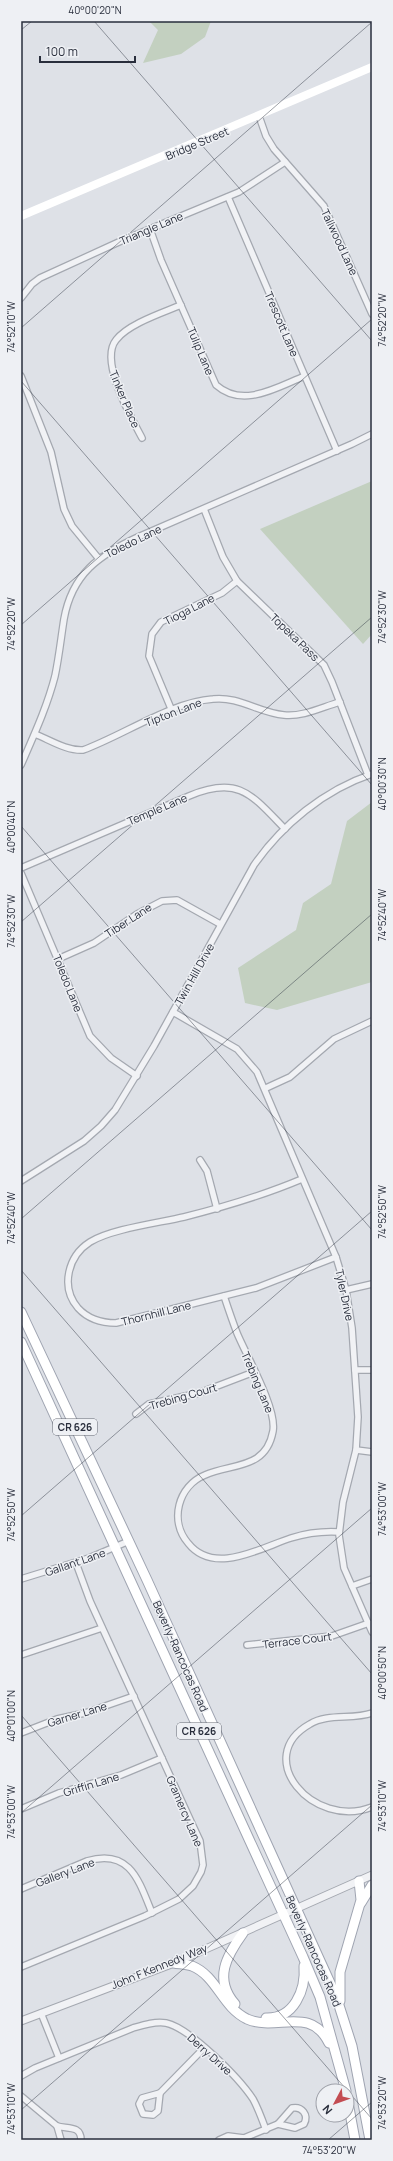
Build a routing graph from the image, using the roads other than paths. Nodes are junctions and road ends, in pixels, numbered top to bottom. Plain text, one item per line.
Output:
1 (372, 67) edge
2 (259, 116) junction
3 (285, 162) junction
4 (228, 197) junction
5 (21, 216) edge
6 (150, 229) junction
7 (21, 298) edge
8 (181, 305) junction
9 (372, 314) edge
10 (21, 376) edge
11 (305, 376) junction
12 (372, 434) edge
13 (142, 438) dead end
14 (337, 450) junction
15 (204, 509) junction
16 (98, 559) junction
17 (237, 581) junction
18 (340, 702) junction
19 (172, 711) junction
20 (35, 734) junction
21 (21, 764) edge
22 (370, 775) edge
23 (285, 828) junction
24 (21, 868) edge
25 (21, 873) edge
26 (220, 924) junction
27 (58, 959) junction
28 (173, 1012) junction
29 (372, 1021) edge
30 (137, 1076) junction
31 (266, 1088) junction
32 (200, 1160) dead end
33 (302, 1179) junction
34 (21, 1181) edge
35 (217, 1209) junction
36 (336, 1256) junction
37 (372, 1284) edge
38 (346, 1290) junction
39 (224, 1296) junction
40 (21, 1312) edge
41 (21, 1342) edge
42 (355, 1370) junction
43 (372, 1370) edge
44 (254, 1372) junction
45 (136, 1414) dead end
46 (356, 1450) junction
47 (372, 1452) edge
48 (339, 1532) junction
49 (129, 1541) junction
50 (114, 1548) junction
51 (76, 1563) junction
52 (21, 1579) edge
53 (372, 1579) edge
54 (352, 1586) junction
55 (369, 1623) junction
56 (102, 1628) junction
57 (372, 1632) edge
58 (247, 1645) dead end
59 (21, 1655) edge
60 (134, 1696) junction
61 (372, 1713) edge
62 (21, 1733) edge
63 (162, 1758) junction
64 (372, 1807) edge
65 (21, 1809) edge
66 (372, 1875) edge
67 (359, 1881) junction
68 (372, 1885) edge
69 (21, 1889) edge
70 (296, 1908) junction
71 (359, 1908) junction
72 (152, 1913) junction
73 (283, 1914) junction
74 (243, 1932) junction
75 (303, 1957) junction
76 (174, 1963) junction
77 (21, 1967) edge
78 (341, 2012) junction
79 (41, 2014) junction
80 (21, 2021) edge
81 (204, 2048) junction
82 (59, 2058) junction
83 (339, 2062) junction
84 (21, 2076) edge
85 (344, 2083) edge
86 (160, 2093) junction
87 (21, 2096) edge
88 (352, 2123) edge
89 (278, 2124) junction
90 (57, 2126) junction
91 (266, 2130) junction
92 (243, 2139) edge
93 (60, 2140) edge
94 (81, 2140) edge
95 (219, 2140) edge
96 (355, 2140) edge
97 (370, 2140) edge

1 - 2 main road, Bridge Street
2 - 3 street, Tallwood Lane
2 - 5 main road, Bridge Street
3 - 4 street, Triangle Lane
3 - 9 street, Tallwood Lane
4 - 6 street, Triangle Lane
4 - 11 street, Trescott Lane
6 - 7 street, Triangle Lane
6 - 8 street, Tulip Lane
8 - 11 street, Tulip Lane
8 - 13 street, Tinker Place
10 - 16 street
11 - 14 street, Trescott Lane
12 - 14 street, Toledo Lane
14 - 15 street, Toledo Lane
15 - 16 street, Toledo Lane
15 - 17 street, Topeka Pass
16 - 20 street, Toledo Lane
17 - 18 street, Topeka Pass
17 - 19 street, Tioga Lane
18 - 19 street, Tipton Lane
18 - 22 street, Topeka Pass
19 - 20 street, Tipton Lane
20 - 21 street, Toledo Lane
22 - 23 street, Twin Hill Drive
23 - 24 street, Temple Lane
23 - 26 street, Twin Hill Drive
25 - 27 street, Toledo Lane
26 - 27 street, Tiber Lane
26 - 28 street, Twin Hill Drive
27 - 30 street, Toledo Lane
28 - 30 street, Twin Hill Drive
28 - 31 street, Tyler Drive
29 - 31 street
30 - 34 street, Twin Hill Drive
31 - 33 street, Tyler Drive
32 - 35 street
33 - 35 street, Thornhill Lane
33 - 36 street, Tyler Drive
35 - 39 street, Thornhill Lane
36 - 38 street, Tyler Drive
36 - 39 street, Thornhill Lane
37 - 38 street
38 - 42 street, Tyler Drive
39 - 44 street, Trebing Lane
40 - 49 main road, Beverly-Rancocas Road / CR 626
41 - 50 main road, Beverly-Rancocas Road / CR 626
42 - 43 street
42 - 46 street, Tyler Drive
44 - 45 street, Trebing Court
44 - 48 street, Trebing Lane
46 - 47 street
46 - 48 street, Tyler Drive
48 - 54 street, Tyler Drive
49 - 50 street, Gallant Lane
49 - 70 main road, Beverly-Rancocas Road / CR 626
50 - 51 street, Gallant Lane
50 - 73 main road, Beverly-Rancocas Road / CR 626
51 - 52 street, Gallant Lane
51 - 56 street, Gramercy Lane
53 - 54 street
54 - 55 street, Tyler Drive
55 - 57 street, Tyler Drive
55 - 58 street, Terrace Court
56 - 59 street
56 - 60 street, Gramercy Lane
60 - 62 street, Garner Lane
60 - 63 street, Gramercy Lane
61 - 64 street
63 - 65 street, Griffin Lane
63 - 72 street, Gramercy Lane
66 - 67 street, John F Kennedy Way
67 - 70 street, John F Kennedy Way
67 - 71 main road
68 - 71 main road
69 - 72 street, Gallery Lane
70 - 73 street, John F Kennedy Way
70 - 78 main road, Beverly-Rancocas Road / CR 626
71 - 78 main road
72 - 77 street, Gramercy Lane
73 - 74 street, John F Kennedy Way
73 - 75 main road, Beverly-Rancocas Road / CR 626
74 - 75 main road
74 - 76 street, John F Kennedy Way
75 - 83 main road, Beverly-Rancocas Road / CR 626
76 - 79 street, John F Kennedy Way
76 - 83 main road
78 - 97 main road, Beverly-Rancocas Road / CR 626
79 - 80 street, John F Kennedy Way
79 - 82 street
81 - 82 street, Derry Drive
81 - 86 street
81 - 91 street, Derry Drive
82 - 84 street, Derry Drive
83 - 85 main road, Beverly-Rancocas Road / CR 626
86 - 86 street
87 - 90 street
88 - 96 main road
89 - 89 street
89 - 91 street
90 - 93 street
90 - 94 street
91 - 92 street
92 - 95 street

